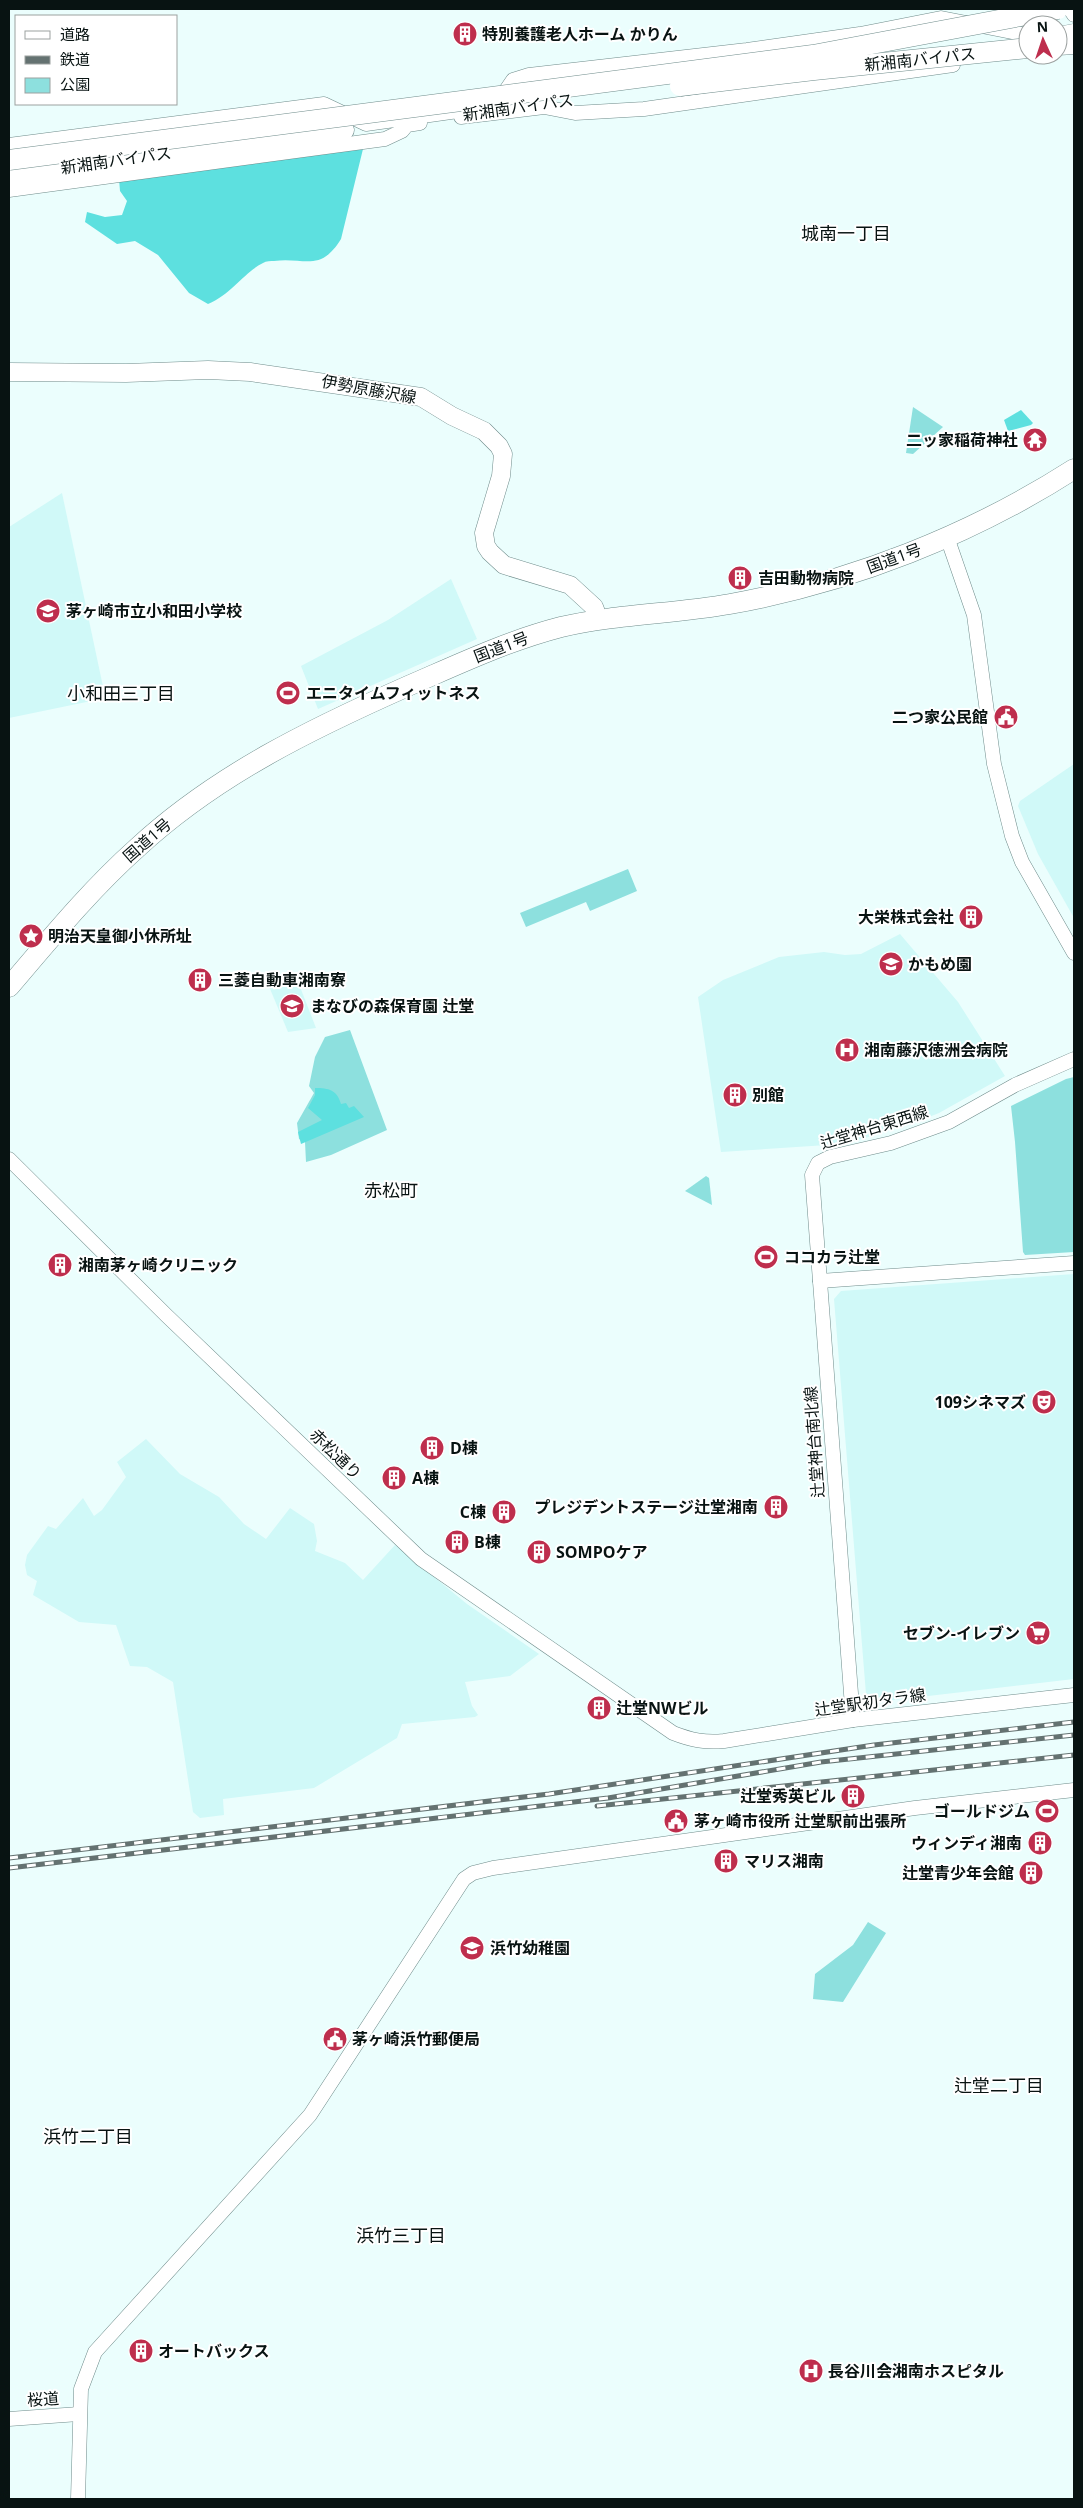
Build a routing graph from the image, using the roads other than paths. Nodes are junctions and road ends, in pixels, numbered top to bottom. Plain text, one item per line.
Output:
1 (1058, 9) edge
2 (1070, 9) edge
3 (1074, 15) edge
4 (1018, 33) edge
5 (1018, 49) edge
6 (1018, 51) edge
7 (356, 119) junction
8 (357, 143) junction
9 (9, 145) edge
10 (9, 160) edge
11 (9, 175) edge
12 (9, 190) edge
13 (9, 372) edge
14 (1074, 469) edge
15 (947, 537) junction
16 (599, 620) junction
17 (1074, 953) edge
18 (9, 986) edge
19 (1074, 1059) edge
20 (9, 1159) edge
21 (818, 1163) joint
22 (1074, 1263) edge
23 (820, 1281) junction
24 (1074, 1694) edge
25 (853, 1720) junction
26 (673, 1733) joint
27 (1074, 1790) edge
28 (79, 2414) junction
29 (9, 2419) edge
30 (78, 2499) edge

1 - 10 highway, 新湘南バイパス, bridge
2 - 3 street
4 - 7 street
5 - 11 highway, 新湘南バイパス, bridge
6 - 8 street
7 - 8 street
7 - 9 street
8 - 12 street
13 - 16 main road, 伊勢原藤沢線
14 - 15 highway, 国道1号
15 - 16 highway, 国道1号
15 - 17 street
16 - 18 highway, 国道1号
19 - 21 street, 辻堂神台東西線
20 - 26 street, 赤松通り
21 - 23 street, 辻堂神台南北線
22 - 23 street
23 - 25 street, 辻堂神台南北線
24 - 25 street, 辻堂駅初タラ線
25 - 26 street, 辻堂駅初タラ線
27 - 28 street
28 - 29 street, 桜道
28 - 30 street

